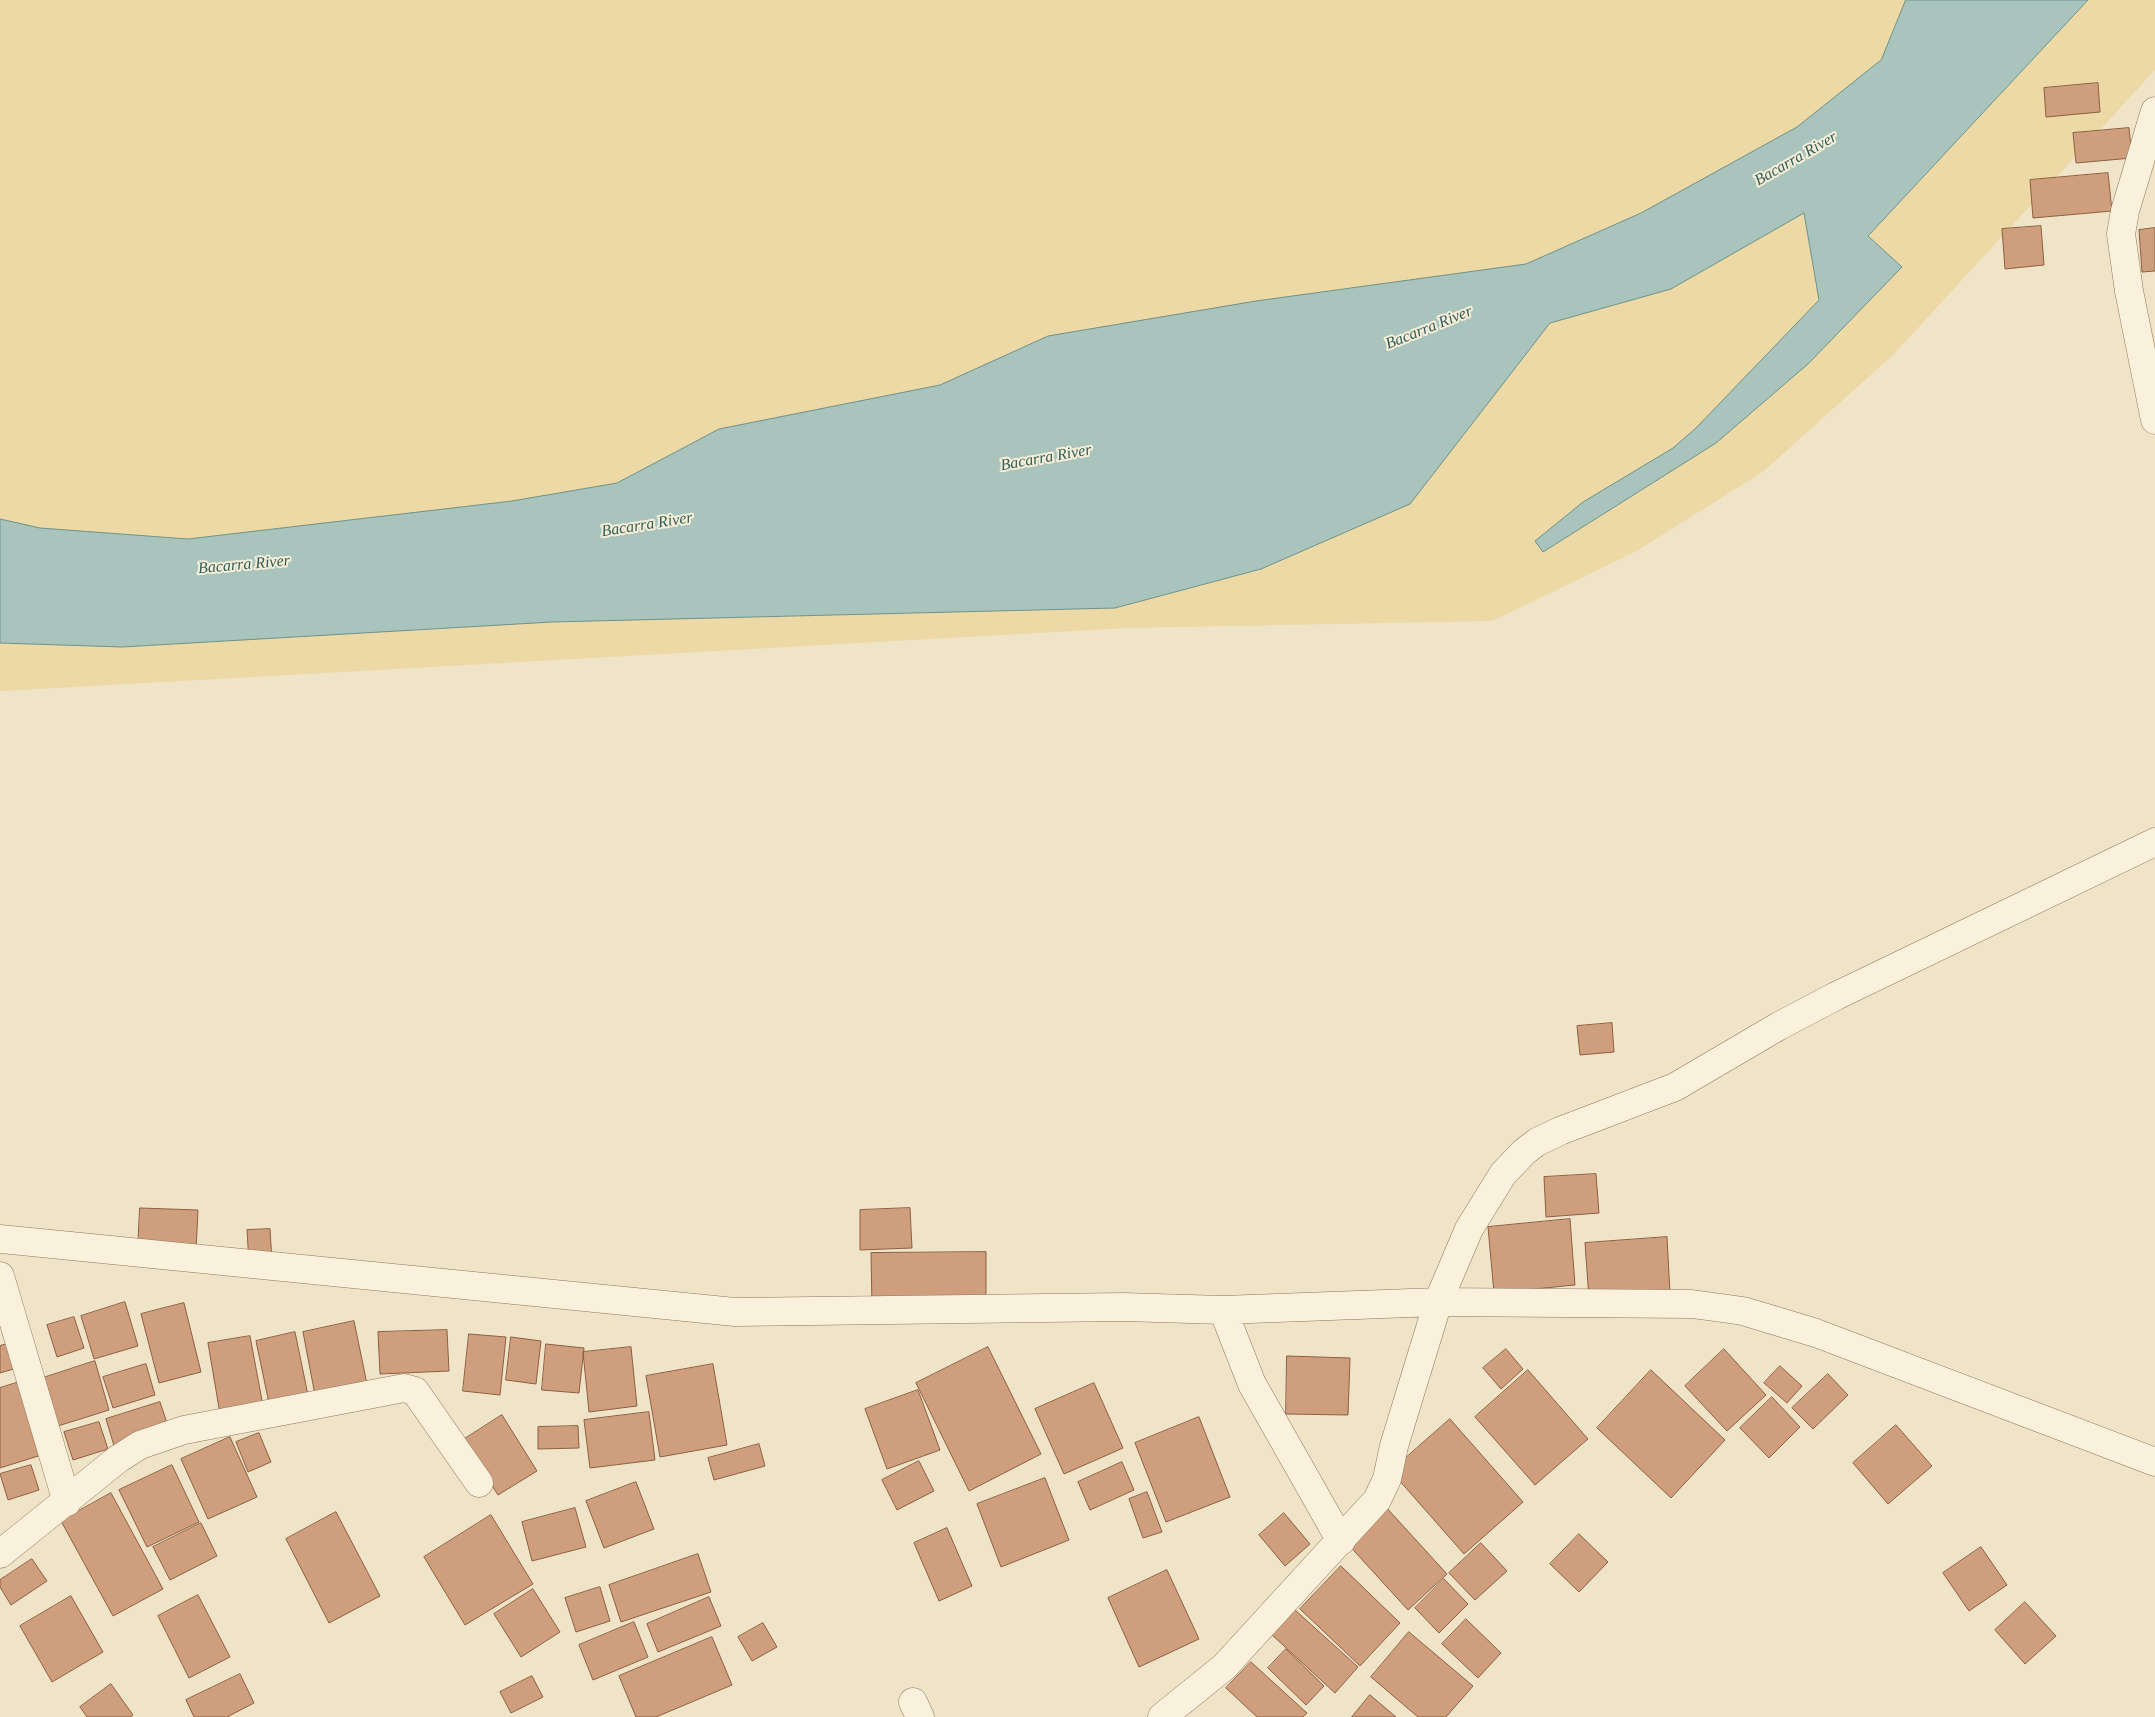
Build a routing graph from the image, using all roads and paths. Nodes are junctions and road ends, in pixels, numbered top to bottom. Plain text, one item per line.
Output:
1 (2155, 111) edge
2 (2155, 420) edge
3 (2155, 842) edge
4 (0, 1239) edge
5 (0, 1276) edge
6 (1438, 1302) junction
7 (1223, 1310) junction
8 (2155, 1462) edge
9 (479, 1482) dead end
10 (67, 1502) junction
11 (1341, 1541) junction
12 (0, 1554) edge
13 (1162, 1717) edge

1 - 2 street
3 - 6 street
4 - 7 street
5 - 10 street
6 - 7 street
6 - 8 street
6 - 11 street
7 - 11 street
9 - 10 street
10 - 12 street
11 - 13 street

